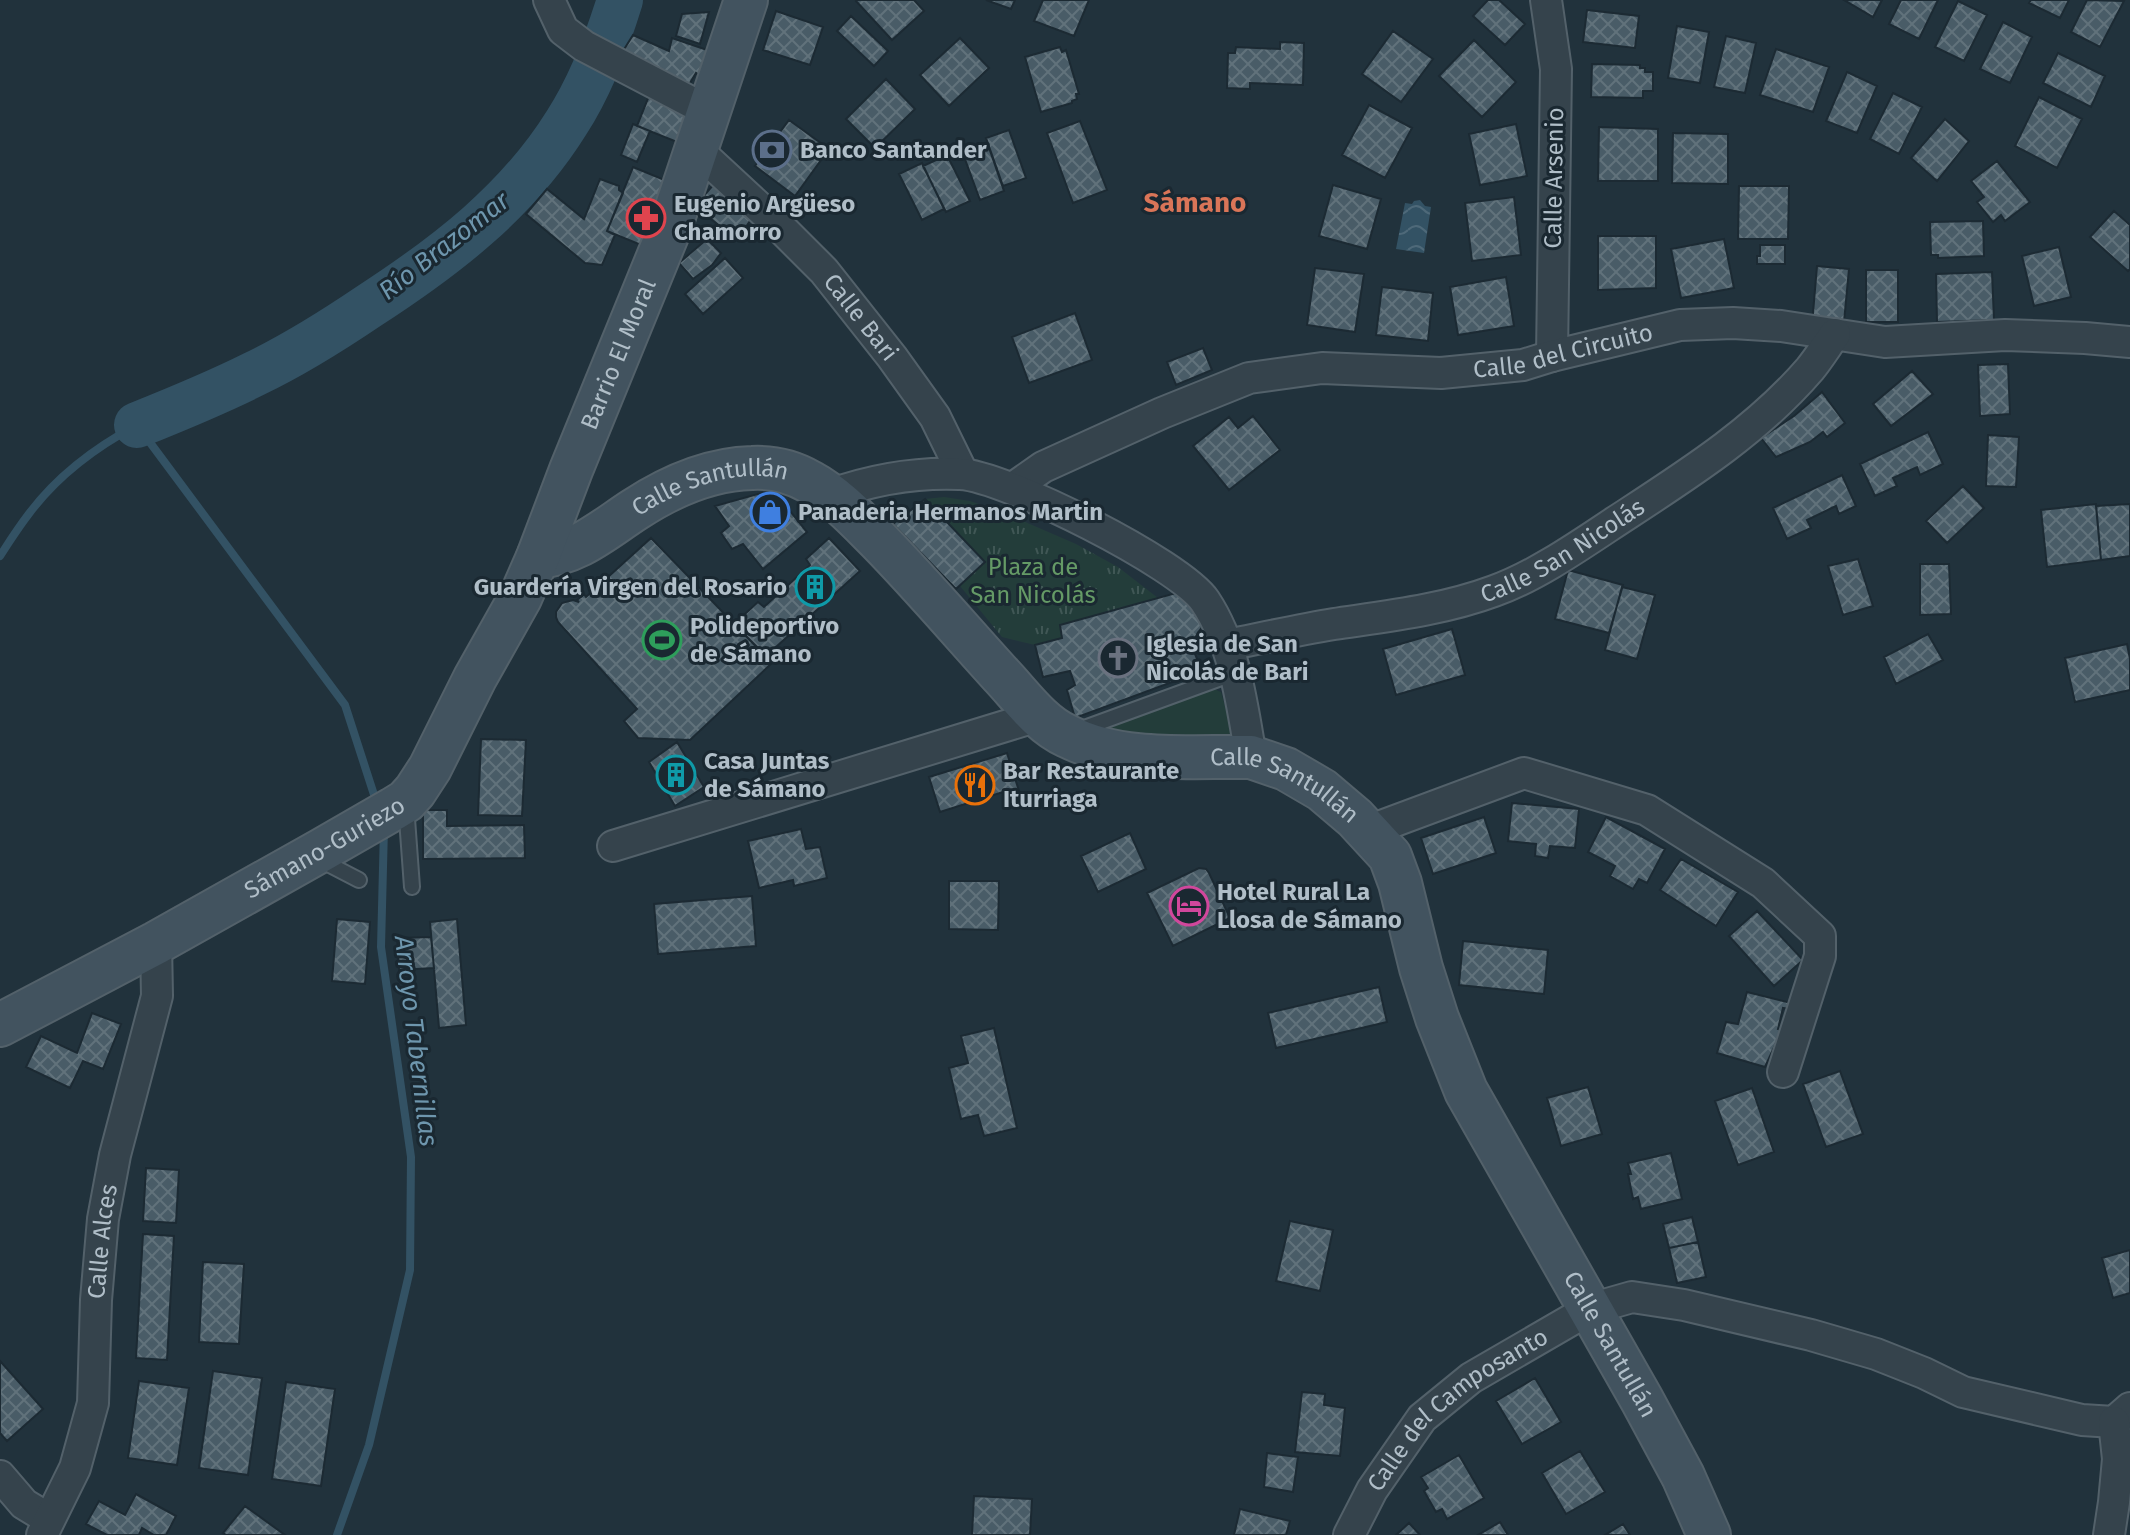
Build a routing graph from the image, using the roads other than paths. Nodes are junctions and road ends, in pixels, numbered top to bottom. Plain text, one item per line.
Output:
1 (549, 0) edge
2 (746, 0) edge
3 (1546, 0) edge
4 (702, 130) junction
5 (1835, 334) junction
6 (2128, 345) edge
7 (1552, 356) junction
8 (963, 474) junction
9 (1013, 488) junction
10 (829, 495) junction
11 (538, 557) junction
12 (1231, 659) junction
13 (1051, 725) junction
14 (1251, 757) junction
15 (388, 812) junction
16 (1368, 831) junction
17 (613, 846) dead end
18 (320, 851) junction
19 (359, 880) dead end
20 (412, 887) dead end
21 (156, 943) junction
22 (0, 1025) edge
23 (1783, 1072) dead end
24 (1590, 1309) junction
25 (2122, 1415) edge
26 (0, 1476) edge
27 (46, 1527) edge
28 (1349, 1535) edge
29 (1709, 1535) edge
30 (2109, 1535) edge

1 - 4 street, Calle Bari
2 - 4 street, Barrio El Moral
3 - 7 street, Calle Arsenio
4 - 8 street, Calle Bari
4 - 11 street, Barrio El Moral
5 - 6 street, Calle del Circuito
5 - 7 street, Calle del Circuito
5 - 12 street, Calle San Nicolás
7 - 9 street, Calle del Circuito
8 - 9 street
8 - 10 street
9 - 12 street
10 - 11 street, Calle Santullán
10 - 13 street, Calle Santullán
11 - 15 street, Sámano-Guriezo
12 - 13 lane
12 - 14 street
13 - 14 street, Calle Santullán
13 - 17 street
14 - 16 street, Calle Santullán
15 - 18 street, Sámano-Guriezo
15 - 20 lane
16 - 23 street
16 - 24 street, Calle Santullán
18 - 19 lane
18 - 21 street, Sámano-Guriezo
21 - 22 street, Sámano-Guriezo
21 - 27 street, Calle Alces
24 - 25 street, Calle del Camposanto
24 - 28 street, Calle del Camposanto
24 - 29 street, Calle Santullán
25 - 30 street
26 - 27 street

